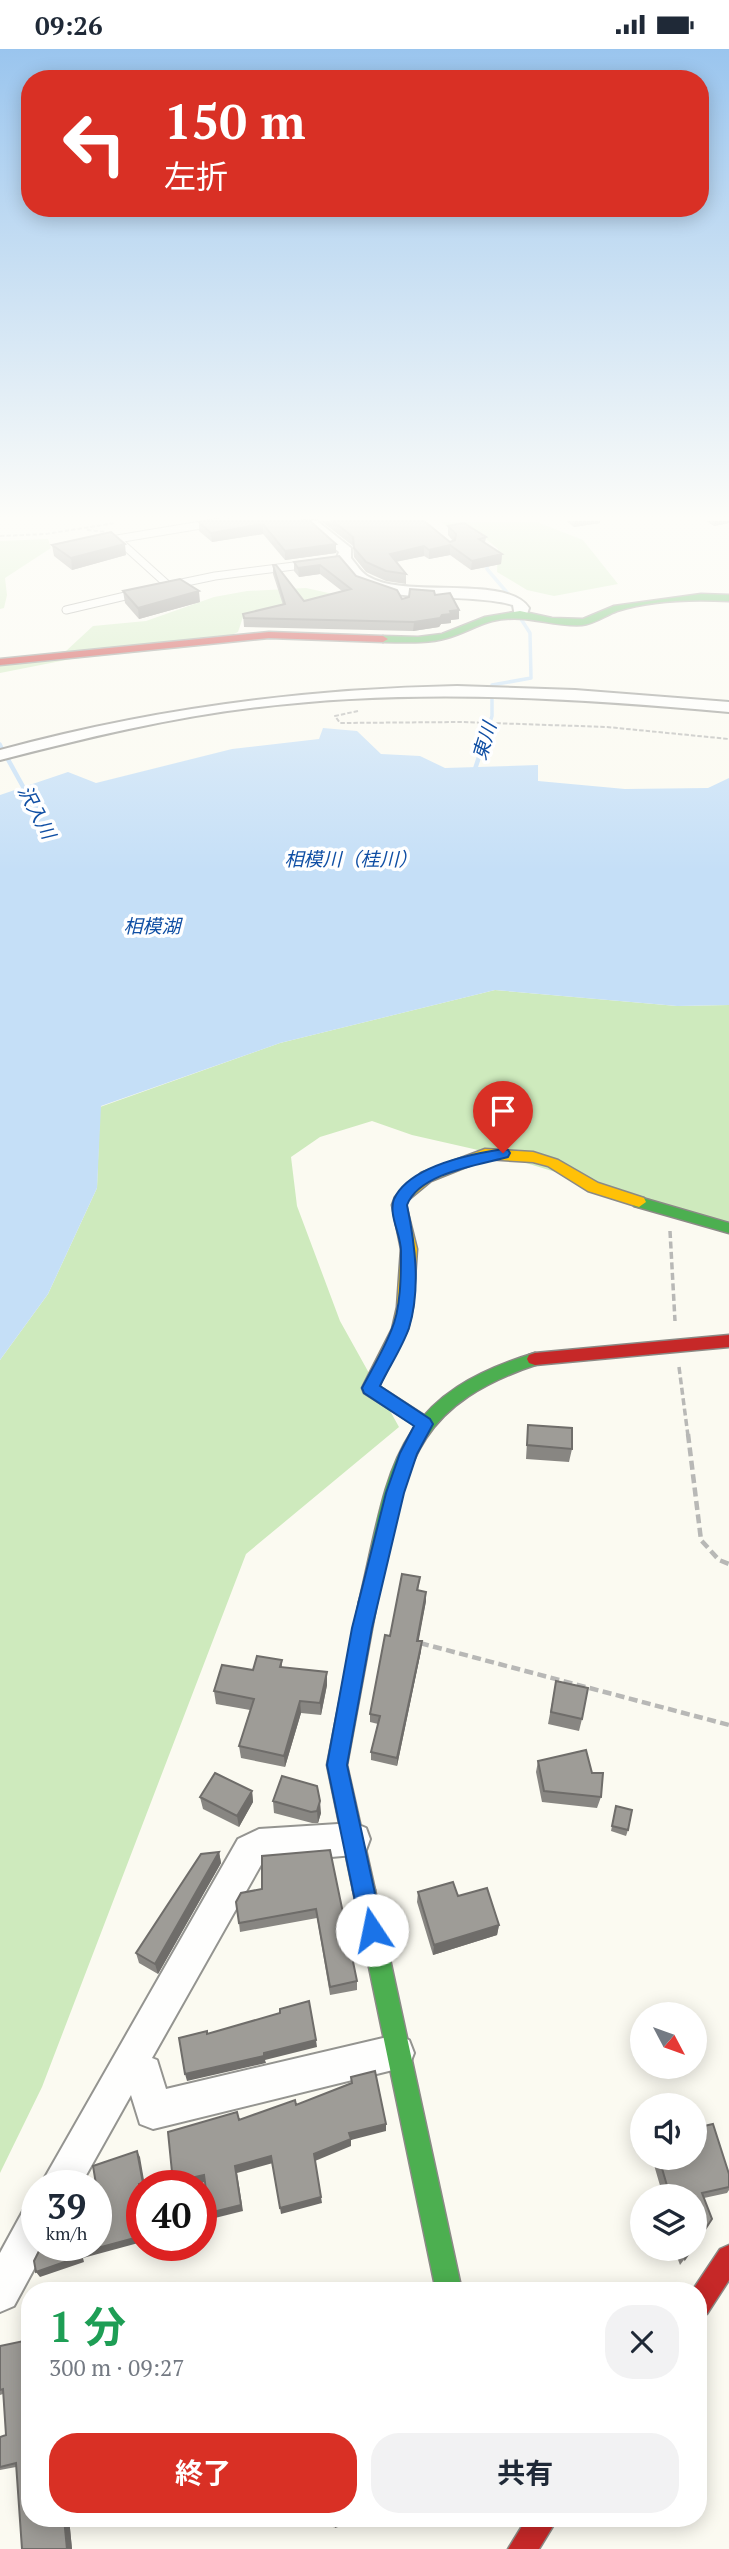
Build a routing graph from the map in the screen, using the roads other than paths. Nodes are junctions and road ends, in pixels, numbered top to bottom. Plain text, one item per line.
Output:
1 (242, 638) edge
2 (348, 638) edge
3 (433, 638) edge
4 (0, 662) edge
5 (729, 707) edge
6 (0, 755) edge
7 (729, 1228) edge
8 (729, 1341) edge
9 (424, 1424) junction
10 (354, 1839) junction
11 (396, 2053) junction
12 (125, 2071) junction
13 (69, 2170) edge
14 (21, 2254) edge
15 (729, 2258) edge
16 (447, 2282) edge
17 (0, 2292) edge
18 (707, 2293) edge

1 - 4 street
2 - 3 street
5 - 6 street
7 - 9 street
8 - 9 street
9 - 10 street
10 - 11 street
10 - 12 street
11 - 12 street
11 - 16 street
12 - 13 street
14 - 17 street
15 - 18 street

